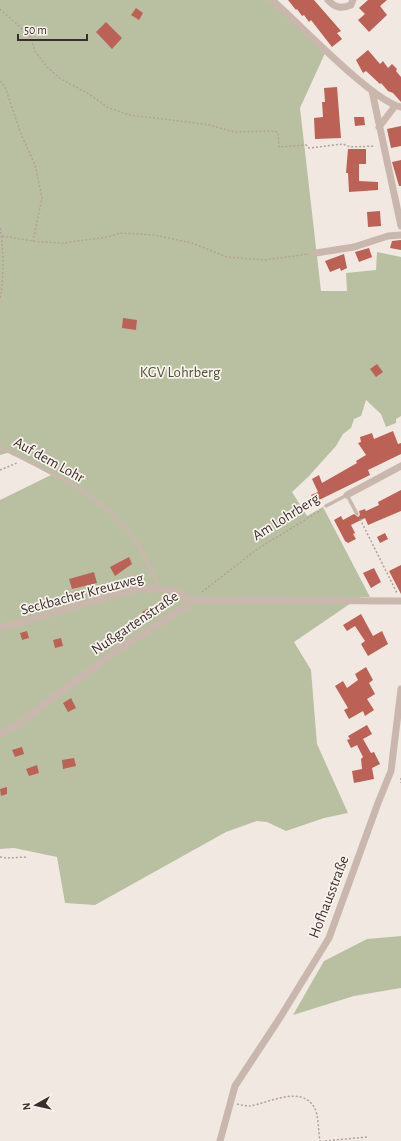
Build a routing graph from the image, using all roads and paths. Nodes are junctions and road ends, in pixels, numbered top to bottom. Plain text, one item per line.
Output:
1 (272, 0) edge
2 (328, 0) edge
3 (352, 0) edge
4 (0, 9) edge
5 (0, 81) edge
6 (372, 91) junction
7 (398, 106) edge
8 (379, 127) junction
9 (383, 145) junction
10 (401, 226) edge
11 (0, 228) edge
12 (401, 235) edge
13 (2, 236) junction
14 (33, 241) junction
15 (316, 253) joint
16 (0, 299) edge
17 (0, 447) edge
18 (24, 460) junction
19 (401, 466) edge
20 (0, 470) edge
21 (347, 494) junction
22 (326, 506) joint
23 (357, 514) joint
24 (159, 588) junction
25 (399, 598) edge
26 (191, 600) junction
27 (0, 628) edge
28 (401, 691) edge
29 (0, 734) edge
30 (401, 778) edge
31 (401, 783) edge
32 (0, 857) edge
33 (28, 857) dead end
34 (230, 1103) junction
35 (367, 1137) dead end
36 (220, 1141) edge
37 (320, 1141) edge
38 (325, 1141) edge
39 (329, 1141) edge

1 - 6 street
2 - 3 street
4 - 9 path
5 - 14 path
6 - 7 street
6 - 8 street
7 - 8 street
8 - 9 street
9 - 10 street
11 - 13 path
12 - 15 street
13 - 14 path
13 - 16 path
14 - 15 path
17 - 18 lane, Auf dem Lohr
18 - 20 path
18 - 24 lane, Auf dem Lohr
19 - 21 street, Am Lohrberg
21 - 22 lane, Am Lohrberg
21 - 23 lane
22 - 26 path, Am Lohrberg
23 - 25 path
24 - 26 street, Seckbacher Kreuzweg
24 - 27 street, Seckbacher Kreuzweg
25 - 26 street, Nußgartenstraße
26 - 29 street, Nußgartenstraße
28 - 34 street, Hofhausstraße
30 - 31 path
32 - 33 path
34 - 36 street, Hofhausstraße
34 - 37 path
35 - 39 path
38 - 39 path

